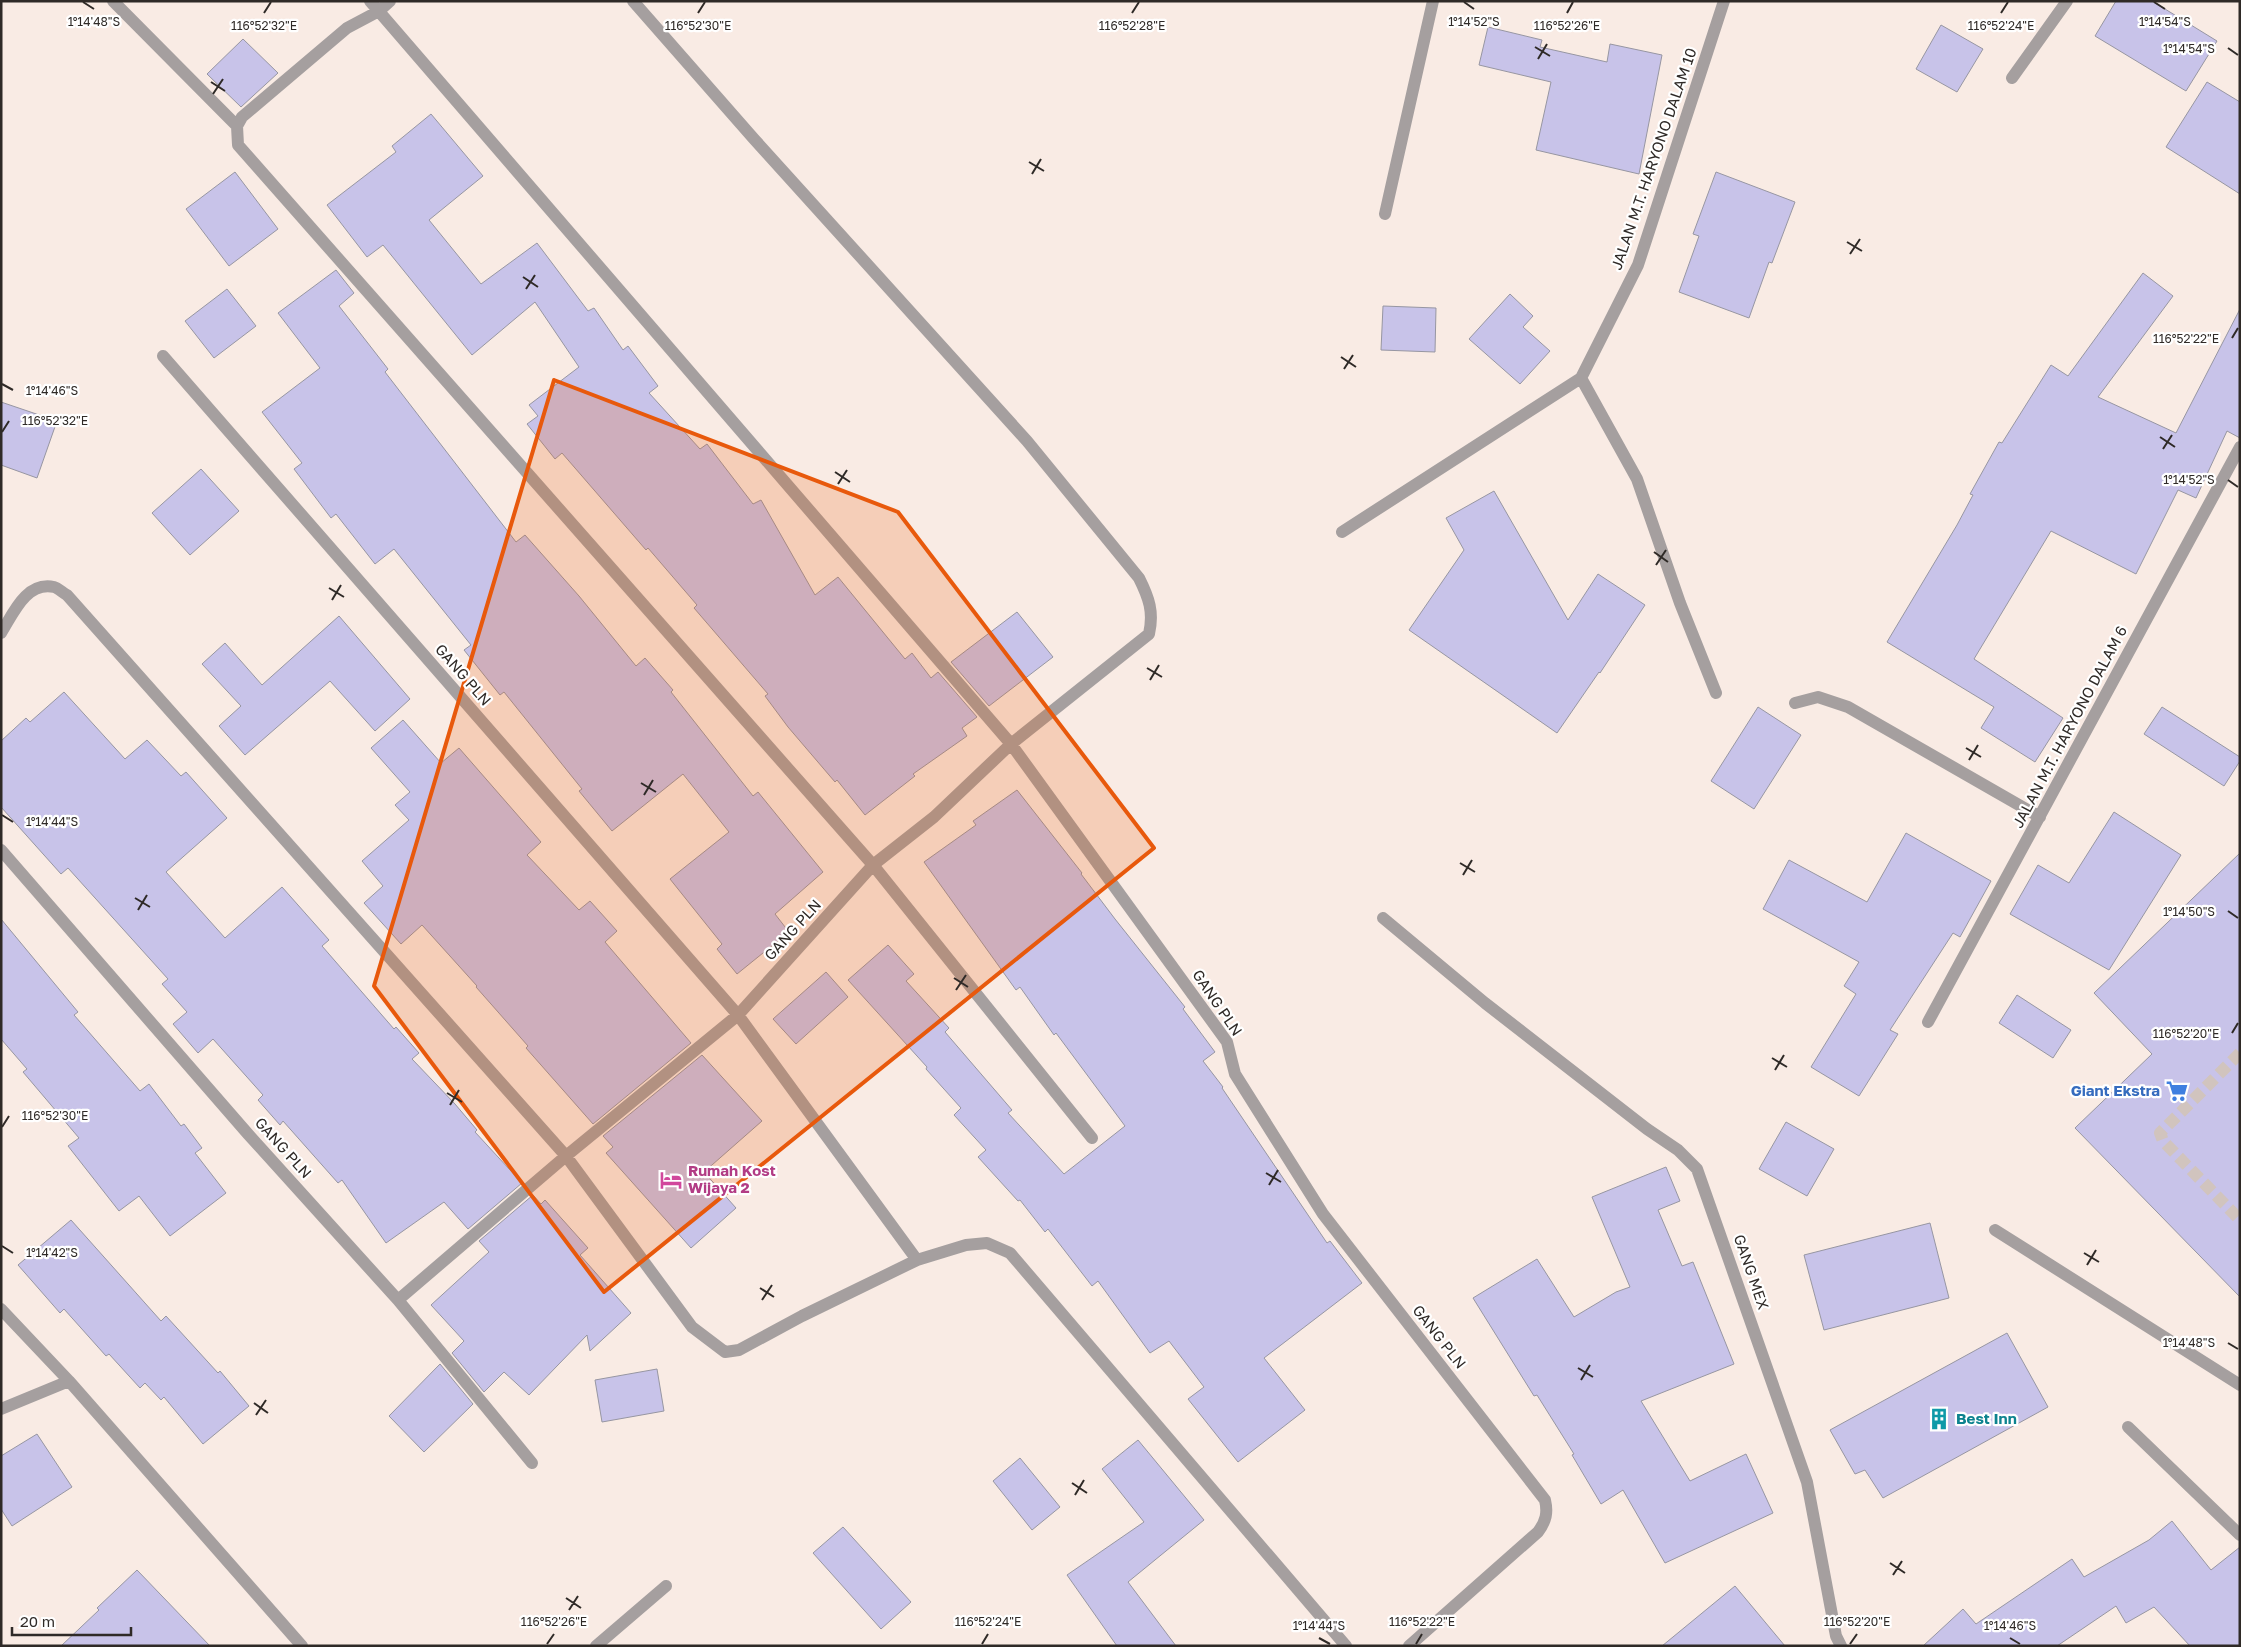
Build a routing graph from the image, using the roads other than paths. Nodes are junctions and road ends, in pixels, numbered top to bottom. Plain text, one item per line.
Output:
1 (113, 1) edge
2 (390, 1) edge
3 (633, 1) edge
4 (1432, 1) edge
5 (1724, 1) edge
6 (2068, 1) edge
7 (374, 6) edge
8 (2012, 78) dead end
9 (237, 126) junction
10 (1385, 214) dead end
11 (164, 356) dead end
12 (1581, 378) junction
13 (2240, 447) edge
14 (1342, 532) dead end
15 (1, 633) edge
16 (1716, 693) dead end
17 (1796, 703) dead end
18 (1011, 744) junction
19 (2040, 817) junction
20 (1, 850) edge
21 (873, 865) junction
22 (1383, 918) dead end
23 (738, 1015) junction
24 (1928, 1022) dead end
25 (1092, 1138) dead end
26 (566, 1156) junction
27 (1995, 1230) dead end
28 (917, 1260) junction
29 (398, 1300) junction
30 (1, 1309) edge
31 (69, 1381) junction
32 (2240, 1384) edge
33 (1, 1410) edge
34 (2128, 1427) dead end
35 (532, 1463) dead end
36 (2240, 1535) edge
37 (666, 1586) dead end
38 (302, 1646) edge
39 (596, 1646) edge
40 (1346, 1646) edge
41 (1409, 1646) edge
42 (1842, 1646) edge

1 - 9 street
2 - 7 street
3 - 18 street
4 - 10 street
5 - 12 street, JALAN M.T. HARYONO DALAM 10
6 - 8 street
7 - 9 street
7 - 18 street
9 - 21 street
11 - 23 street, GANG PLN
12 - 14 street
12 - 16 street
13 - 19 street, JALAN M.T. HARYONO DALAM 6
15 - 26 street
17 - 19 street
18 - 21 street, GANG PLN
18 - 41 street, GANG PLN
19 - 24 street, JALAN M.T. HARYONO DALAM 6
20 - 29 street, GANG PLN
21 - 23 street, GANG PLN
21 - 25 street
22 - 42 street, GANG MEX
23 - 26 street, GANG PLN
23 - 28 street, GANG PLN
26 - 28 street
26 - 29 street, GANG PLN
27 - 32 street
28 - 40 street
29 - 35 street
30 - 31 street
31 - 33 street
31 - 38 street
34 - 36 street
37 - 39 street

